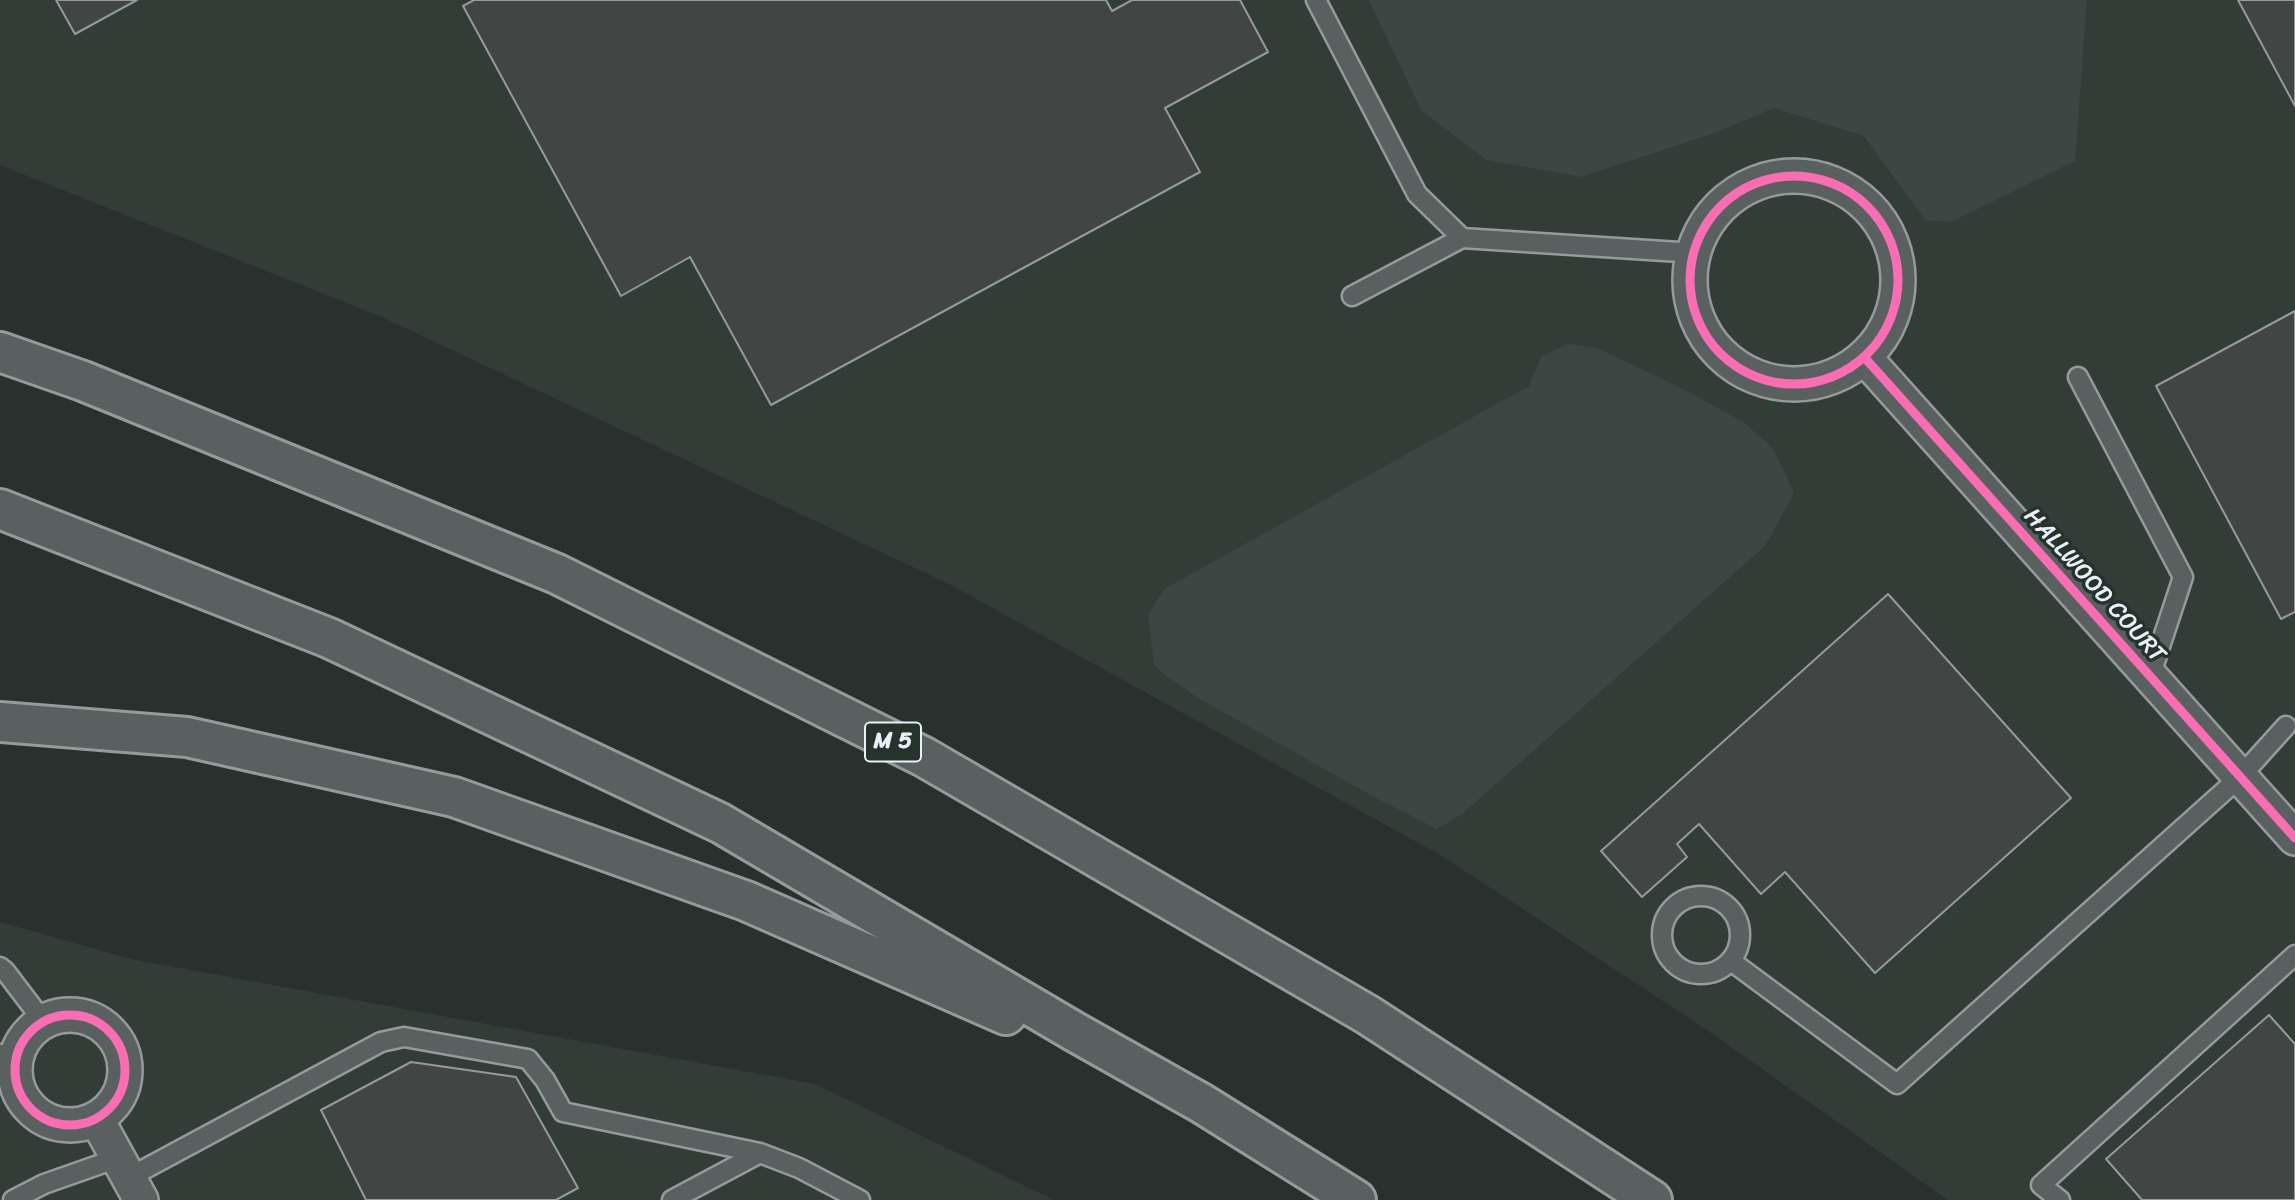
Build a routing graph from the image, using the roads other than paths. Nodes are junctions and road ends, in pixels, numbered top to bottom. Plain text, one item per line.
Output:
1 (1316, 0) edge
2 (1462, 238) junction
3 (1695, 253) junction
4 (1352, 296) dead end
5 (0, 323) edge
6 (0, 352) edge
7 (1865, 358) junction
8 (2078, 377) dead end
9 (83, 381) junction
10 (0, 509) edge
11 (2150, 677) junction
12 (0, 722) edge
13 (2286, 726) dead end
14 (2240, 777) junction
15 (2295, 838) edge
16 (2295, 955) edge
17 (1731, 961) junction
18 (0, 967) edge
19 (43, 1021) junction
20 (1075, 1032) junction
21 (8, 1054) edge
22 (97, 1120) junction
23 (761, 1153) junction
24 (129, 1179) edge
25 (13, 1200) edge
26 (672, 1200) edge
27 (860, 1200) edge
28 (1356, 1200) edge
29 (1652, 1200) edge
30 (2060, 1200) edge

1 - 2 lane
2 - 3 lane
2 - 4 lane
3 - 7 street
3 - 7 street
5 - 9 highway
6 - 9 highway
7 - 11 street, HALLWOOD COURT
8 - 11 lane
9 - 29 highway, M 5
10 - 20 highway
11 - 14 street, HALLWOOD COURT
12 - 20 highway
13 - 14 lane
14 - 15 street, HALLWOOD COURT
14 - 17 lane
16 - 30 lane
17 - 17 lane
18 - 19 lane
19 - 21 street
19 - 22 street
20 - 28 highway
21 - 22 street
22 - 24 street
23 - 24 lane
23 - 26 lane
23 - 27 lane
24 - 25 lane

